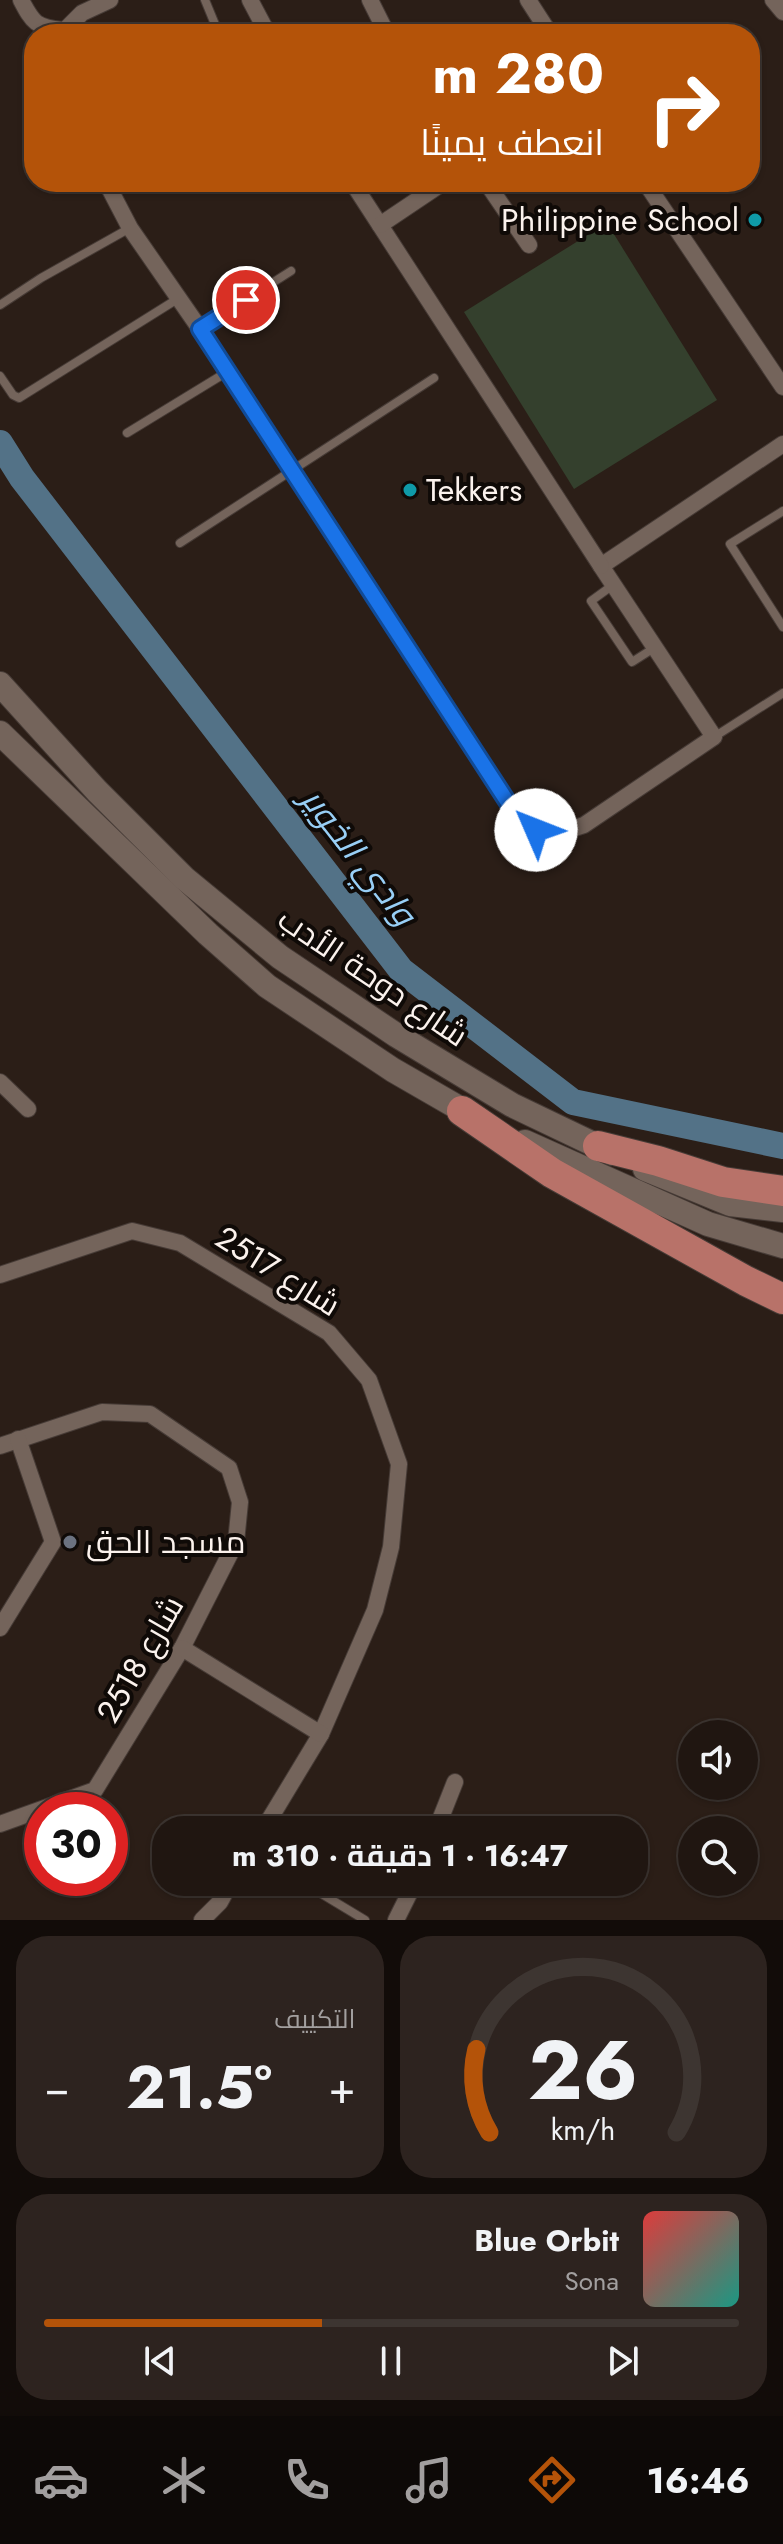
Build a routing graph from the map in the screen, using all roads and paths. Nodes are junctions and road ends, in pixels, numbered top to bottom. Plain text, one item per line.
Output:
1 (21, 0) edge
2 (110, 0) edge
3 (205, 0) edge
4 (250, 0) edge
5 (370, 0) edge
6 (528, 0) edge
7 (773, 0) edge
8 (783, 12) edge
9 (37, 24) edge
10 (70, 24) edge
11 (215, 24) edge
12 (263, 24) edge
13 (382, 24) edge
14 (544, 24) edge
15 (111, 192) edge
16 (359, 192) edge
17 (429, 192) edge
18 (493, 192) edge
19 (652, 192) edge
20 (380, 225) junction
21 (130, 228) junction
22 (529, 245) dead end
23 (291, 271) dead end
24 (179, 298) junction
25 (0, 305) edge
26 (200, 329) junction
27 (228, 371) junction
28 (0, 376) edge
29 (434, 378) dead end
30 (783, 387) edge
31 (127, 433) dead end
32 (783, 444) edge
33 (293, 472) junction
34 (783, 511) edge
35 (180, 543) dead end
36 (601, 566) junction
37 (613, 585) junction
38 (783, 627) edge
39 (654, 648) junction
40 (0, 684) edge
41 (783, 693) edge
42 (0, 733) edge
43 (714, 737) junction
44 (0, 1082) edge
45 (28, 1109) dead end
46 (462, 1111) junction
47 (598, 1146) junction
48 (783, 1191) edge
49 (783, 1210) edge
50 (783, 1246) edge
51 (0, 1275) edge
52 (783, 1299) edge
53 (18, 1439) junction
54 (0, 1446) edge
55 (0, 1628) edge
56 (182, 1648) junction
57 (321, 1734) junction
58 (455, 1782) dead end
59 (271, 1816) edge
60 (442, 1816) edge
61 (0, 1824) edge
62 (223, 1896) edge
63 (325, 1896) edge
64 (408, 1896) edge
65 (202, 1920) edge
66 (365, 1920) edge
67 (396, 1920) edge

1 - 9 street
2 - 10 street
3 - 11 lane
4 - 12 street
5 - 13 street
6 - 14 street
7 - 8 street
15 - 21 street
16 - 20 street
17 - 20 street
18 - 22 street
19 - 30 street
20 - 36 street
21 - 24 street
21 - 25 lane
23 - 26 lane
24 - 26 street
24 - 28 lane
26 - 27 street
27 - 31 lane
27 - 33 street
29 - 33 lane
32 - 36 street
33 - 35 lane
33 - 43 street
34 - 38 lane
36 - 37 street
37 - 39 street
37 - 39 lane
39 - 43 street
40 - 47 main road, شارع دوحة الأدب
41 - 43 lane
42 - 46 main road, شارع دوحة الأدب
44 - 45 street
46 - 50 main road, شارع دوحة الأدب
46 - 52 highway
47 - 48 highway
47 - 49 main road, شارع دوحة الأدب
51 - 57 street, 2517 شارع
53 - 54 street, 2518 شارع
53 - 55 street
53 - 56 street, 2518 شارع
56 - 57 street
56 - 61 street, 2518 شارع
57 - 59 street, 2517 شارع
58 - 60 street
62 - 65 street
63 - 66 lane
64 - 67 street

